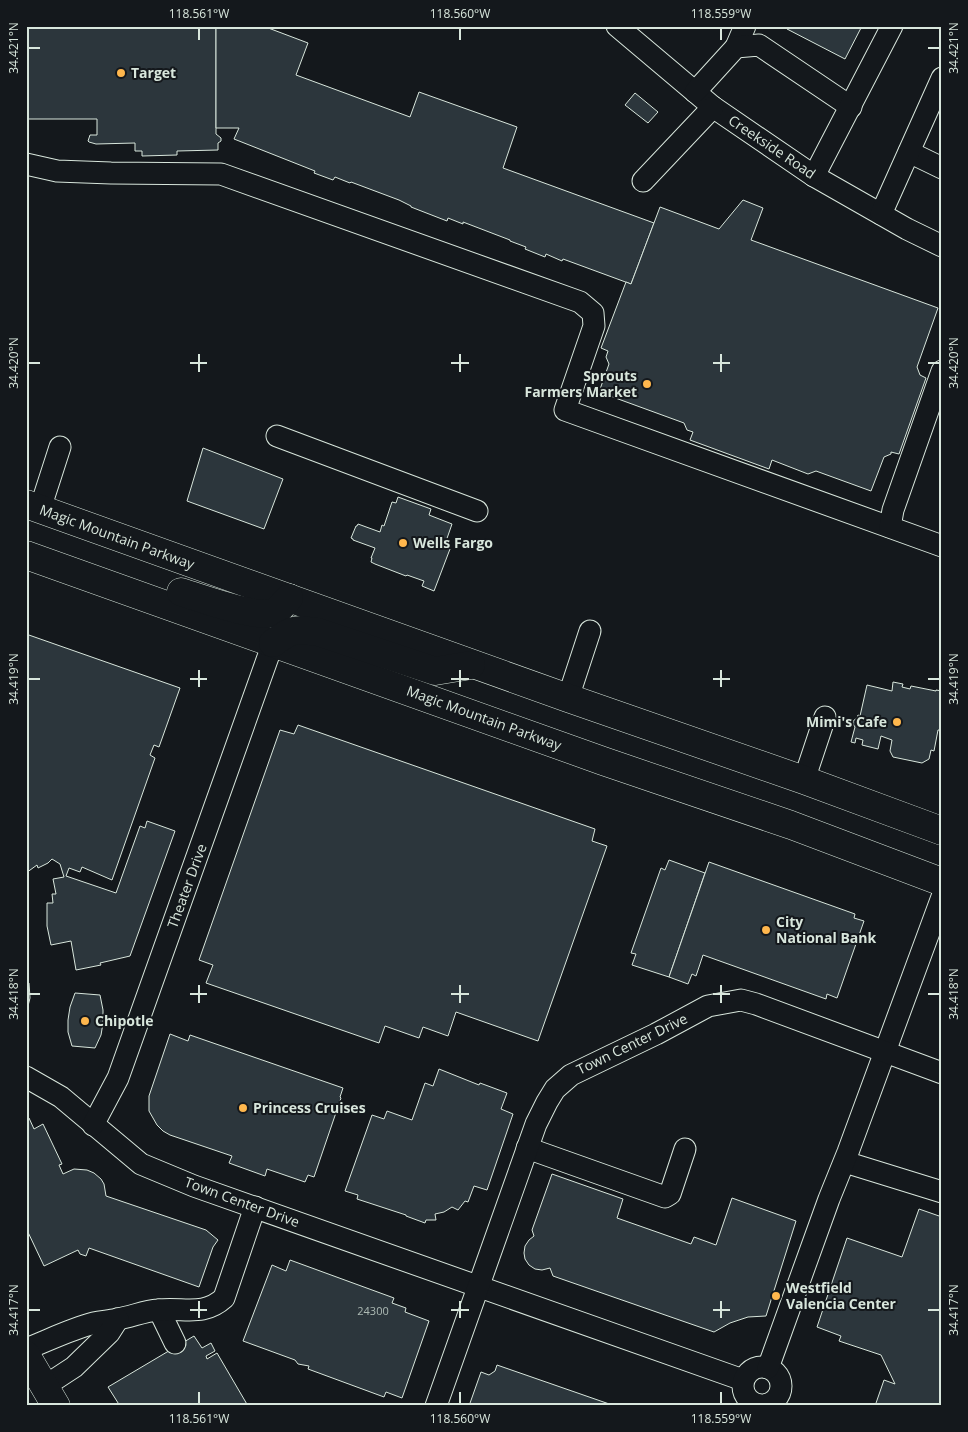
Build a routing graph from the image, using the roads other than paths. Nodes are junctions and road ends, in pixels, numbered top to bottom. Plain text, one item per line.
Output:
1 (617, 26) edge
2 (746, 26) edge
3 (892, 26) edge
4 (736, 47) junction
5 (942, 78) edge
6 (695, 92) junction
7 (712, 107) junction
8 (851, 107) junction
9 (909, 152) junction
10 (26, 164) edge
11 (942, 168) edge
12 (814, 176) junction
13 (643, 181) dead end
14 (881, 214) junction
15 (942, 246) edge
16 (942, 371) edge
17 (277, 436) dead end
18 (60, 447) dead end
19 (33, 507) edge
20 (477, 511) dead end
21 (890, 527) junction
22 (942, 546) edge
23 (26, 555) edge
24 (64, 569) junction
25 (289, 598) junction
26 (590, 631) dead end
27 (273, 643) junction
28 (476, 664) junction
29 (568, 698) junction
30 (825, 717) dead end
31 (804, 780) junction
32 (942, 831) edge
33 (942, 882) edge
34 (942, 897) edge
35 (885, 1052) junction
36 (942, 1073) edge
37 (26, 1078) edge
38 (93, 1125) junction
39 (528, 1148) junction
40 (685, 1149) dead end
41 (845, 1162) junction
42 (942, 1192) edge
43 (255, 1207) junction
44 (479, 1287) junction
45 (159, 1310) junction
46 (118, 1319) junction
47 (175, 1343) dead end
48 (26, 1349) edge
49 (26, 1355) edge
50 (768, 1368) junction
51 (743, 1380) junction
52 (50, 1396) edge
53 (754, 1405) edge
54 (436, 1406) edge

1 - 6 street, Creekside Road
2 - 4 street
3 - 8 street
4 - 6 street
4 - 8 street
5 - 9 street
6 - 7 street, Creekside Road
7 - 12 street, Creekside Road
7 - 13 street
8 - 12 street
9 - 11 street
9 - 14 street
10 - 21 street
12 - 14 street, Creekside Road
14 - 15 street, Creekside Road
16 - 21 street
17 - 20 street
18 - 19 street
19 - 25 main road, Magic Mountain Parkway
21 - 22 street
23 - 24 main road, Magic Mountain Parkway
24 - 25 main road
24 - 27 main road, Magic Mountain Parkway
25 - 28 main road, Magic Mountain Parkway
26 - 29 street
27 - 28 main road
27 - 33 main road, Magic Mountain Parkway
27 - 38 street, Theater Drive
28 - 29 main road, Magic Mountain Parkway
29 - 31 main road, Magic Mountain Parkway
30 - 31 street
31 - 32 main road, Magic Mountain Parkway
34 - 35 street
35 - 36 street, Town Center Drive
35 - 39 street, Town Center Drive
35 - 41 street
37 - 38 street, Town Center Drive
38 - 43 street, Town Center Drive
39 - 40 street
39 - 44 street, Town Center Drive
41 - 42 street
41 - 50 street
43 - 44 street, Town Center Drive
43 - 45 street
44 - 51 street, Town Center Drive
44 - 54 street, Town Center Drive
45 - 46 street
45 - 47 street
46 - 48 street
46 - 52 street
49 - 52 main road
50 - 51 street
50 - 53 street
51 - 53 street

